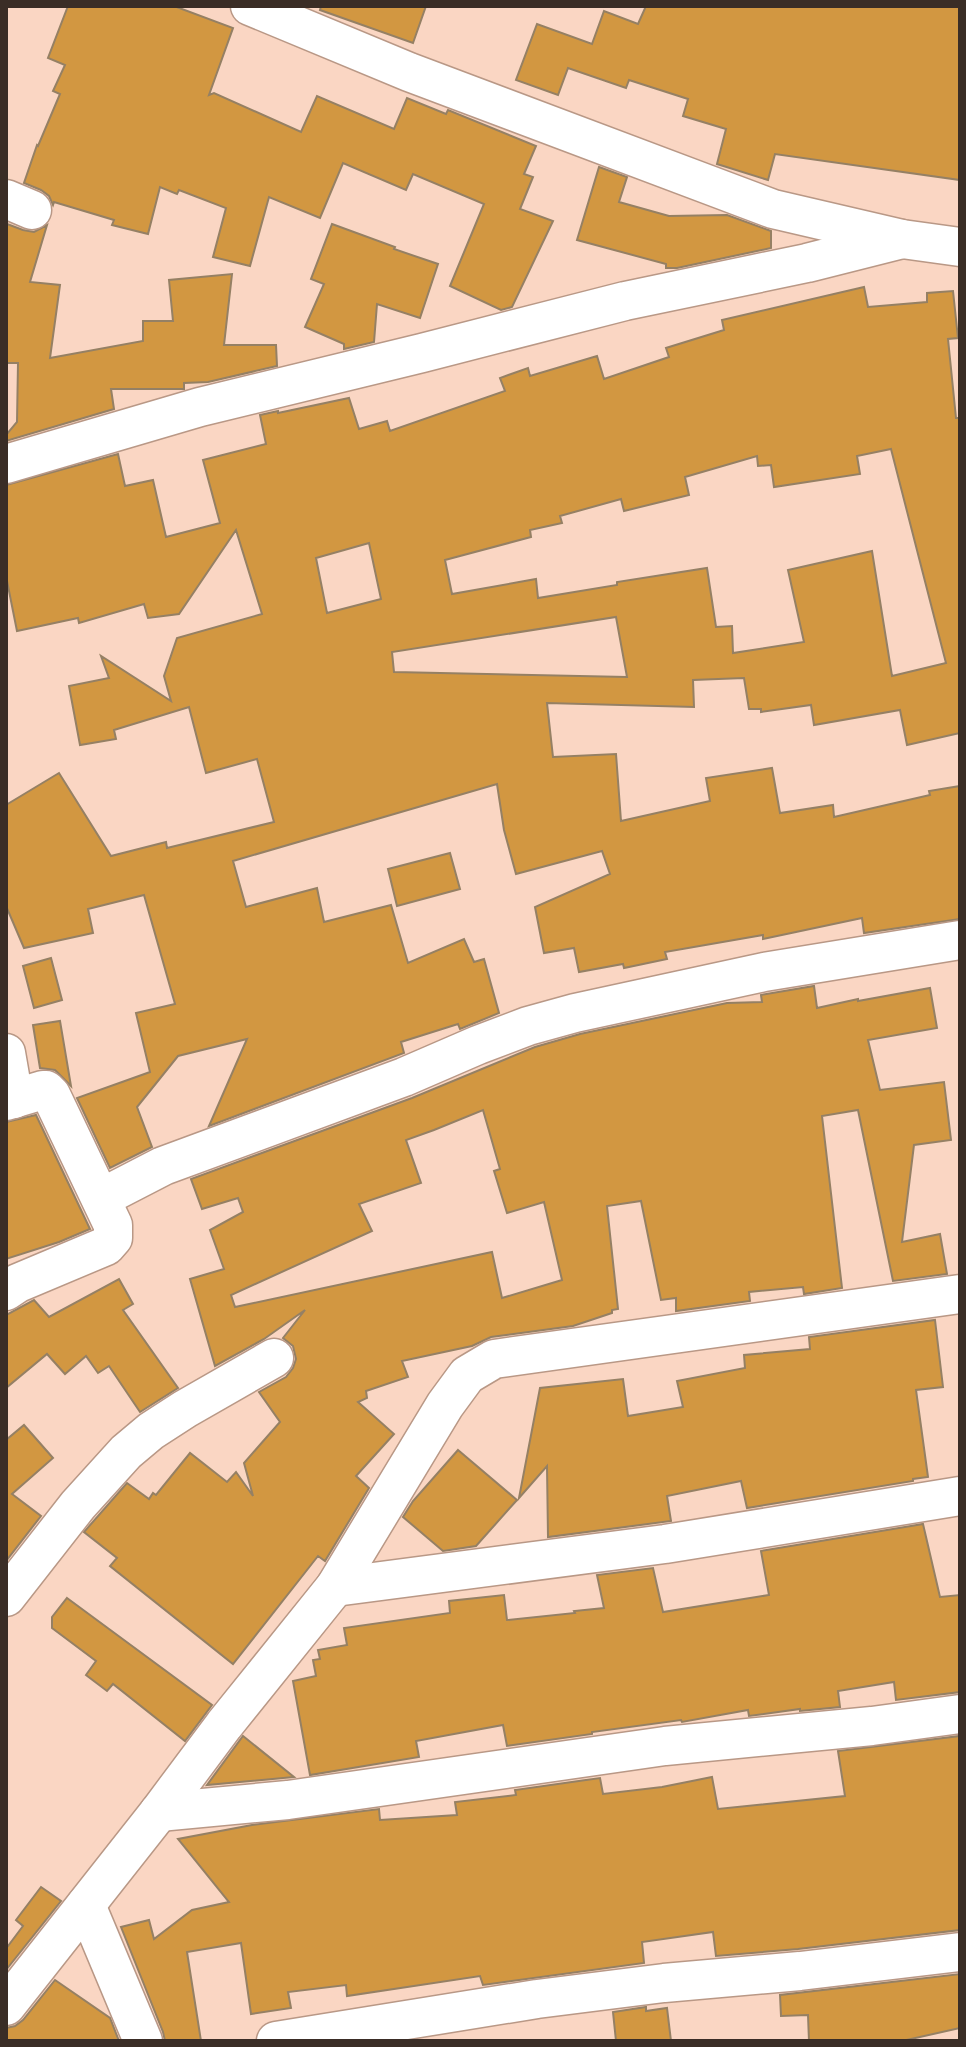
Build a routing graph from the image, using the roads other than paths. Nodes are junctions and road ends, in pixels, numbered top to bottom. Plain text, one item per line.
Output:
1 (250, 6) edge
2 (902, 239) junction
3 (960, 247) edge
4 (6, 464) edge
5 (960, 940) edge
6 (6, 1053) edge
7 (10, 1100) edge
8 (101, 1198) junction
9 (6, 1291) edge
10 (960, 1294) edge
11 (274, 1358) dead end
12 (960, 1496) edge
13 (335, 1587) junction
14 (6, 1597) edge
15 (960, 1714) edge
16 (159, 1812) junction
17 (86, 1905) junction
18 (960, 1952) edge
19 (6, 2006) edge
20 (143, 2041) edge
21 (276, 2041) edge

1 - 2 street
2 - 3 street
2 - 4 street
5 - 8 street
6 - 7 street
7 - 8 street
8 - 9 street
10 - 13 street
11 - 14 street
12 - 13 street
13 - 16 street
15 - 16 street
16 - 17 street
17 - 19 street
17 - 20 street
18 - 21 street

